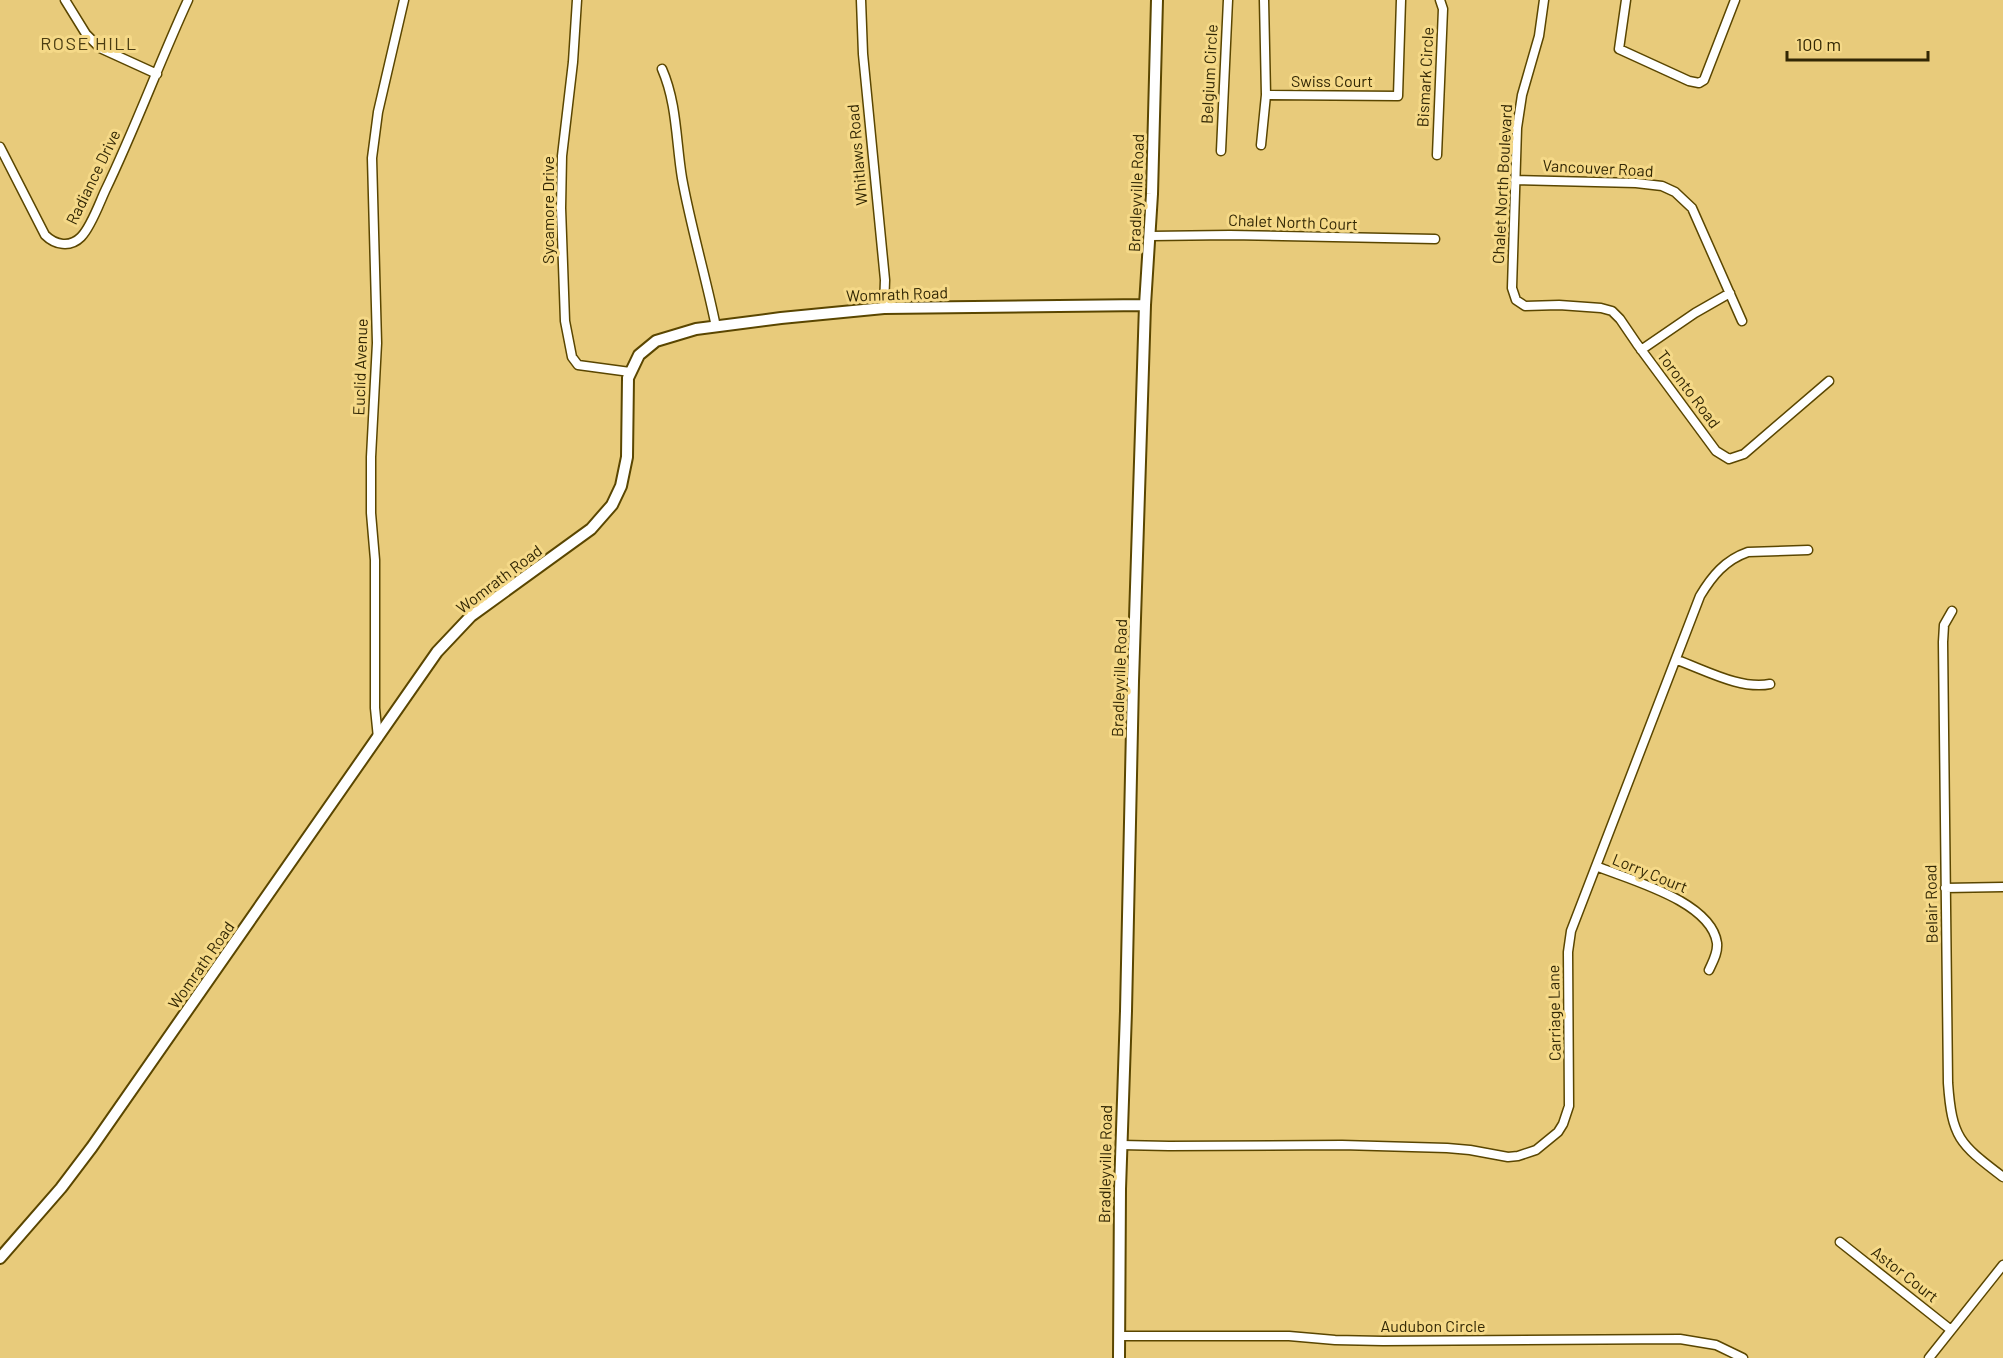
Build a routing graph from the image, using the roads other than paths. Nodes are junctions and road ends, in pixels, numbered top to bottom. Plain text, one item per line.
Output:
1 (65, 0) edge
2 (188, 0) edge
3 (404, 0) edge
4 (577, 0) edge
5 (861, 0) edge
6 (1157, 0) edge
7 (1228, 0) edge
8 (1264, 0) edge
9 (1401, 0) edge
10 (1440, 0) edge
11 (1544, 0) edge
12 (1626, 0) edge
13 (1735, 0) edge
14 (662, 69) dead end
15 (157, 74) junction
16 (1266, 95) junction
17 (1398, 96) joint
18 (1262, 145) dead end
19 (0, 147) edge
20 (1221, 150) dead end
21 (1437, 155) dead end
22 (1515, 180) junction
23 (1151, 236) junction
24 (1435, 239) dead end
25 (1730, 293) junction
26 (1516, 300) joint
27 (1146, 305) junction
28 (884, 308) junction
29 (1742, 321) dead end
30 (716, 327) junction
31 (1641, 351) junction
32 (630, 372) junction
33 (1829, 381) dead end
34 (1808, 550) dead end
35 (1952, 611) dead end
36 (1677, 660) junction
37 (1770, 684) dead end
38 (378, 738) junction
39 (1596, 866) junction
40 (2003, 887) edge
41 (1945, 888) junction
42 (1709, 970) dead end
43 (1121, 1145) junction
44 (2003, 1177) edge
45 (1840, 1242) dead end
46 (0, 1258) edge
47 (2003, 1265) edge
48 (1951, 1330) junction
49 (1119, 1336) junction
50 (1119, 1358) edge
51 (1743, 1358) edge
52 (1929, 1358) edge

1 - 15 street
2 - 15 street, Radiance Drive
3 - 38 street, Euclid Avenue
4 - 32 street, Sycamore Drive
5 - 28 street, Whitlaws Road
6 - 23 street, Bradleyville Road
7 - 20 street, Belgium Circle
8 - 16 street
9 - 17 street, Bismark Circle
10 - 21 street, Bismark Circle
11 - 22 street, Chalet North Boulevard
12 - 13 street
14 - 30 street
15 - 19 street, Radiance Drive
16 - 17 street, Swiss Court
16 - 18 street
22 - 25 street, Vancouver Road
22 - 26 street, Chalet North Boulevard
23 - 24 street, Chalet North Court
23 - 27 street, Bradleyville Road
25 - 29 street, Vancouver Road
25 - 31 street
26 - 31 street, Toronto Road
27 - 28 street, Womrath Road
27 - 43 street, Bradleyville Road
28 - 30 street, Womrath Road
30 - 32 street, Womrath Road
31 - 33 street, Toronto Road
32 - 38 street, Womrath Road
34 - 36 street, Carriage Lane
35 - 41 street, Belair Road
36 - 37 street
36 - 39 street, Carriage Lane
38 - 46 street, Womrath Road
39 - 42 street, Lorry Court
39 - 43 street, Carriage Lane
40 - 41 street
41 - 44 street, Belair Road
43 - 49 street, Bradleyville Road
45 - 48 street, Astor Court
47 - 48 street
48 - 52 street
49 - 50 street, Bradleyville Road
49 - 51 street, Audubon Circle

